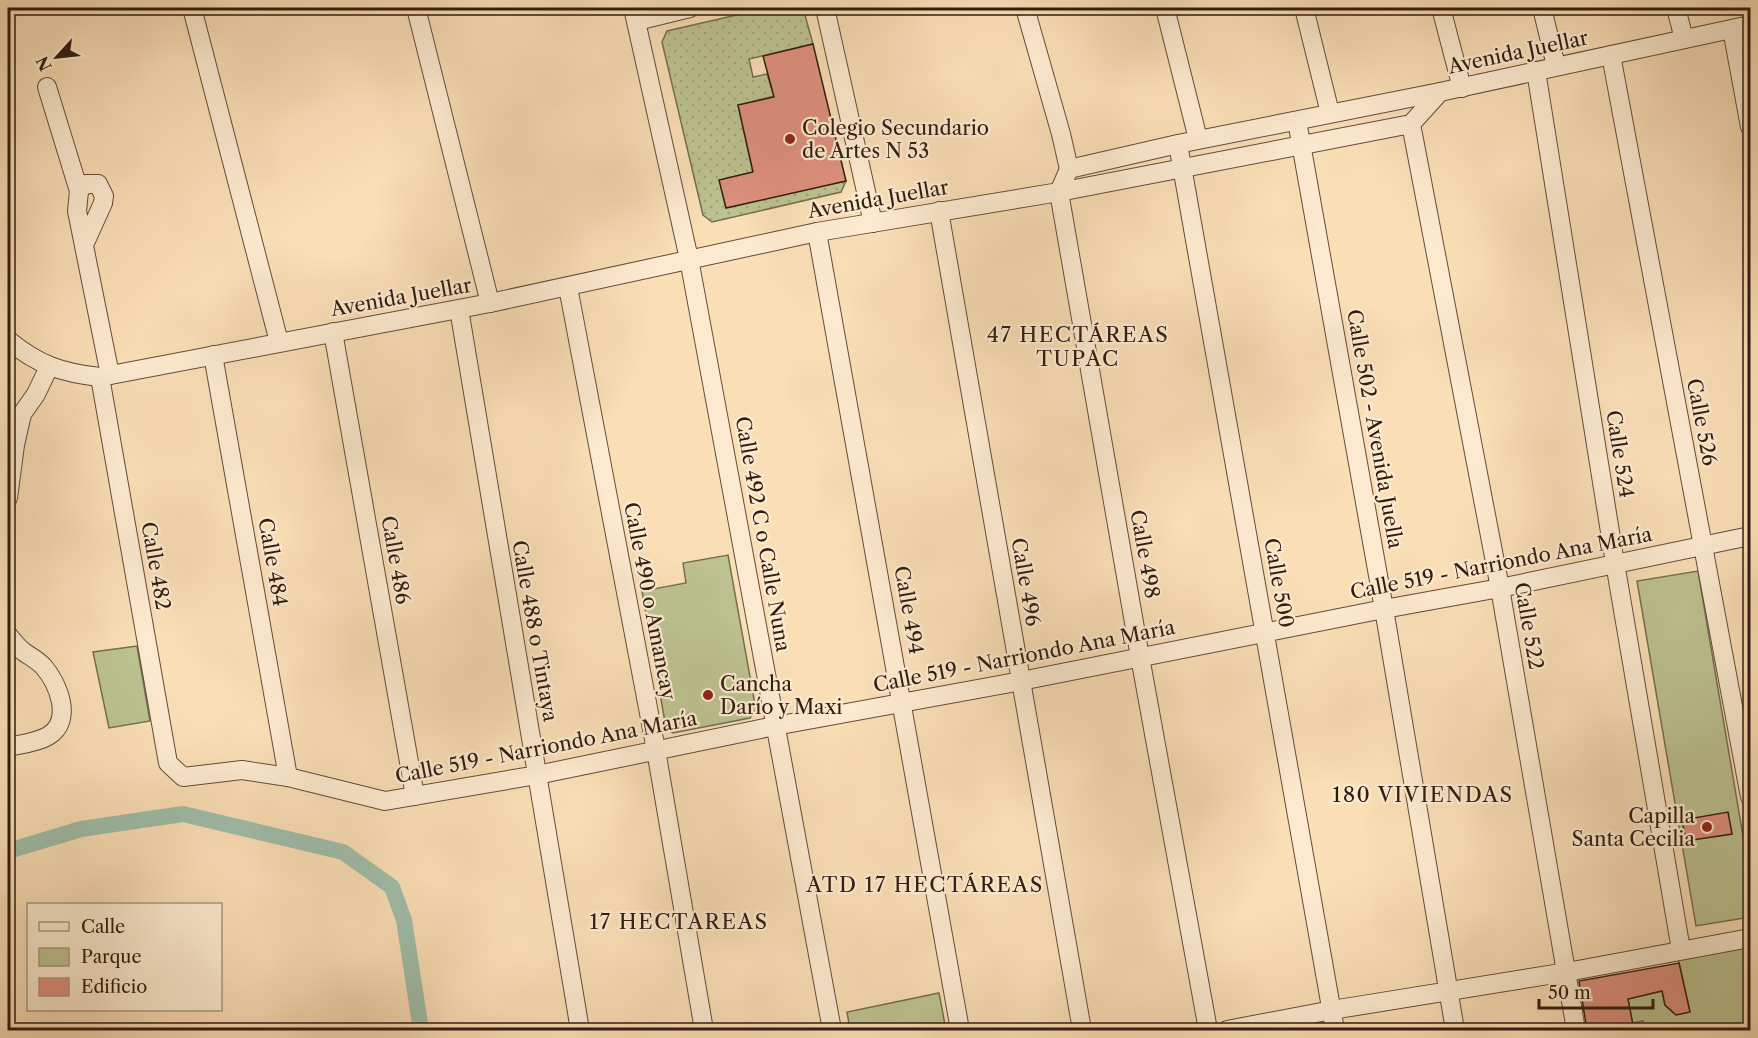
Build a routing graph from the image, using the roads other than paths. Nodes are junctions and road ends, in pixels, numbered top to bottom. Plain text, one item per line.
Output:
1 (192, 8) edge
2 (416, 8) edge
3 (690, 8) edge
4 (825, 8) edge
5 (1024, 8) edge
6 (1165, 8) edge
7 (1304, 8) edge
8 (1441, 8) edge
9 (1542, 8) edge
10 (1676, 8) edge
11 (635, 14) edge
12 (1750, 25) edge
13 (1732, 29) junction
14 (1684, 39) junction
15 (1611, 55) junction
16 (1557, 66) junction
17 (1536, 71) junction
18 (47, 87) dead end
19 (1462, 88) junction
20 (1440, 92) junction
21 (1330, 113) junction
22 (1297, 121) junction
23 (1411, 124) junction
24 (1750, 127) edge
25 (1198, 139) junction
26 (1178, 144) junction
27 (1302, 146) junction
28 (1184, 168) junction
29 (1069, 169) junction
30 (79, 190) junction
31 (1059, 192) junction
32 (939, 211) junction
33 (873, 223) junction
34 (817, 232) junction
35 (84, 245) junction
36 (689, 259) junction
37 (568, 287) junction
38 (490, 303) junction
39 (459, 309) junction
40 (333, 332) junction
41 (8, 340) edge
42 (279, 342) junction
43 (213, 355) junction
44 (49, 367) junction
45 (105, 376) junction
46 (8, 498) edge
47 (1750, 536) edge
48 (1702, 546) junction
49 (1615, 563) junction
50 (1500, 588) junction
51 (1384, 609) junction
52 (1265, 634) junction
53 (8, 636) edge
54 (1140, 657) junction
55 (1021, 681) junction
56 (903, 703) junction
57 (775, 726) junction
58 (8, 747) edge
59 (656, 750) junction
60 (168, 763) joint
61 (537, 775) junction
62 (288, 777) junction
63 (415, 796) junction
64 (1750, 796) edge
65 (1750, 938) edge
66 (1681, 950) junction
67 (1567, 972) junction
68 (1448, 992) junction
69 (1332, 1010) junction
70 (580, 1030) edge
71 (704, 1030) edge
72 (832, 1030) edge
73 (960, 1030) edge
74 (1082, 1030) edge
75 (1208, 1030) edge
76 (1227, 1030) edge
77 (1335, 1030) edge
78 (1455, 1030) edge
79 (1576, 1030) edge

1 - 42 street
2 - 38 street
3 - 11 street
4 - 33 street
5 - 29 street
6 - 25 street
7 - 21 street
8 - 19 street
9 - 16 street
10 - 14 street
11 - 36 street, Calle 492 C o Calle Nuna
12 - 13 street, Avenida Juellar
13 - 14 street, Avenida Juellar
13 - 24 street
14 - 15 street, Avenida Juellar
15 - 16 street, Avenida Juellar
15 - 48 street, Calle 526
16 - 17 street, Avenida Juellar
17 - 19 street, Avenida Juellar
17 - 49 street, Calle 524
18 - 30 street, Calle 482
19 - 20 street, Avenida Juellar
20 - 21 street
20 - 23 street, Avenida Juellar
21 - 22 street
22 - 25 street
22 - 27 street, Calle 502 - Avenida Juella
23 - 27 street, Avenida Juellar
23 - 50 street, Calle 522
25 - 26 street
26 - 28 street, Calle 500
26 - 29 street
27 - 28 street, Avenida Juellar
27 - 51 street, Calle 502 - Avenida Juella
28 - 31 street, Avenida Juellar
28 - 52 street, Calle 500
29 - 31 street
30 - 35 street, Calle 482
30 - 35 street
31 - 32 street, Avenida Juellar
31 - 54 street, Calle 498
32 - 33 street, Avenida Juellar
32 - 55 street, Calle 496
33 - 34 street, Avenida Juellar
34 - 36 street, Avenida Juellar
34 - 56 street, Calle 494
35 - 45 street, Calle 482
36 - 37 street, Avenida Juellar
36 - 57 street, Calle 492 C o Calle Nuna
37 - 38 street, Avenida Juellar
37 - 59 street, Calle 490 o Amancay
38 - 39 street, Avenida Juellar
39 - 40 street, Avenida Juellar
39 - 61 street, Calle 488 o Tintaya
40 - 42 street, Avenida Juellar
40 - 63 street, Calle 486
41 - 44 street, Avenida Juellar
42 - 43 street, Avenida Juellar
43 - 45 street, Avenida Juellar
43 - 62 street, Calle 484
44 - 45 street, Avenida Juellar
44 - 46 street
45 - 60 street, Calle 482
47 - 48 street, Calle 519 - Narriondo Ana María
48 - 49 street, Calle 519 - Narriondo Ana María
48 - 64 street, Calle 526
49 - 50 street, Calle 519 - Narriondo Ana María
49 - 66 street, Calle 524
50 - 51 street, Calle 519 - Narriondo Ana María
50 - 67 street, Calle 522
51 - 52 street, Calle 519 - Narriondo Ana María
51 - 68 street, Calle 502 - Avenida Juella
52 - 54 street, Calle 519 - Narriondo Ana María
52 - 69 street, Calle 500
53 - 58 street
54 - 55 street, Calle 519 - Narriondo Ana María
54 - 75 street, Calle 498
55 - 56 street, Calle 519 - Narriondo Ana María
55 - 74 street, Calle 496
56 - 57 street, Calle 519 - Narriondo Ana María
56 - 73 street, Calle 494
57 - 59 street, Calle 519 - Narriondo Ana María
57 - 72 street, Calle 492 C o Calle Nuna
59 - 61 street, Calle 519 - Narriondo Ana María
59 - 71 street, Calle 490 o Amancay
60 - 62 street, Calle 519 - Narriondo Ana María
61 - 63 street, Calle 519 - Narriondo Ana María
61 - 70 street, Calle 488 o Tintaya
62 - 63 street, Calle 519 - Narriondo Ana María
65 - 66 street
66 - 67 street
67 - 68 street
67 - 79 street, Calle 522
68 - 69 street
68 - 78 street, Calle 502 - Avenida Juella
69 - 76 street
69 - 77 street, Calle 500

